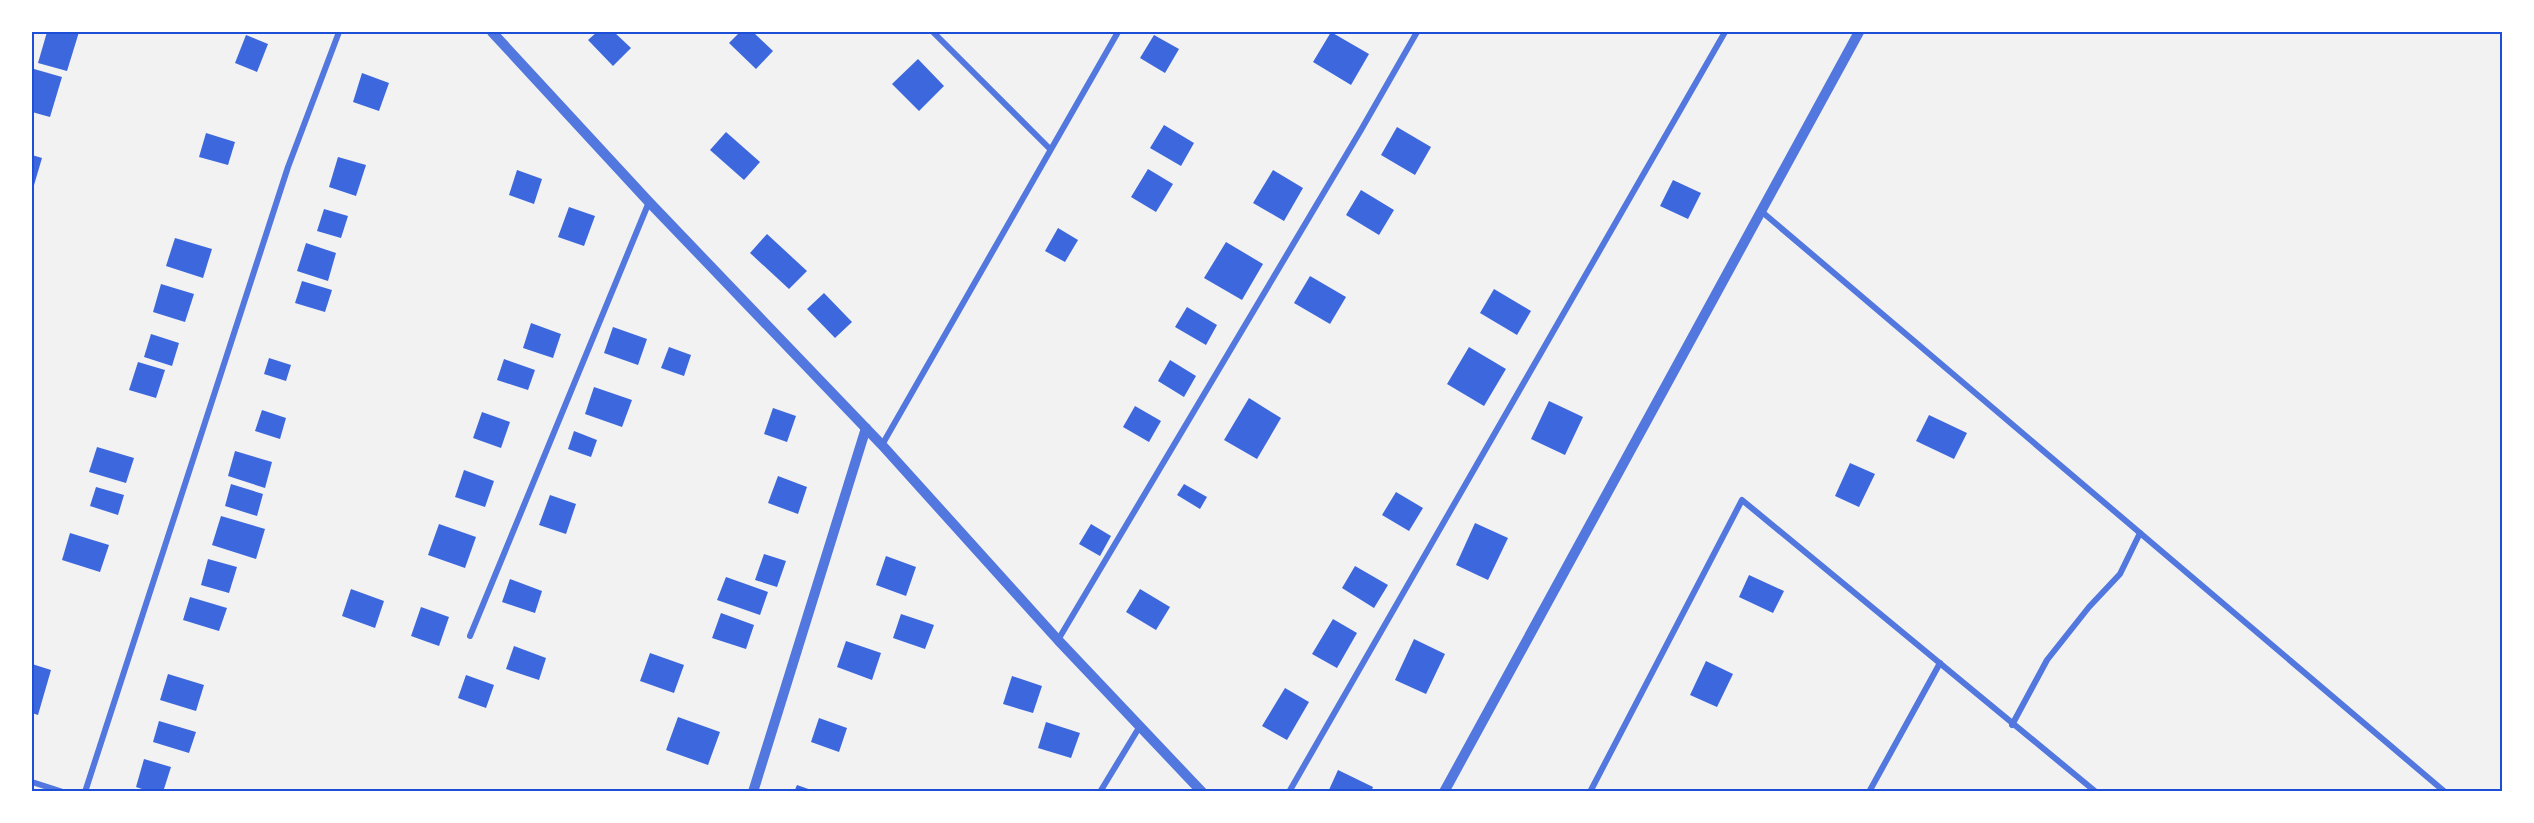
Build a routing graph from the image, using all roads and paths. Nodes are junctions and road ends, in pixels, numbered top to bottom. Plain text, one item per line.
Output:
1 (339, 32) edge
2 (492, 32) edge
3 (933, 32) edge
4 (1118, 32) edge
5 (1417, 32) edge
6 (1725, 32) edge
7 (1859, 32) edge
8 (1049, 148) junction
9 (650, 202) junction
10 (1761, 211) junction
11 (866, 428) junction
12 (882, 445) junction
13 (2140, 533) junction
14 (470, 636) dead end
15 (1058, 640) junction
16 (1940, 663) junction
17 (2012, 724) junction
18 (1140, 726) junction
19 (32, 782) edge
20 (63, 792) edge
21 (85, 792) edge
22 (753, 792) edge
23 (1100, 792) edge
24 (1202, 792) edge
25 (1289, 792) edge
26 (1444, 792) edge
27 (1590, 792) edge
28 (1869, 792) edge
29 (2096, 792) edge
30 (2445, 792) edge

1 - 21 street
2 - 9 street
3 - 8 street
4 - 8 street
5 - 15 street
6 - 25 street
7 - 10 street
8 - 12 street
9 - 11 street
9 - 14 street
10 - 13 street
10 - 26 street
11 - 12 street
11 - 22 street
12 - 15 street
13 - 17 street
13 - 30 street
15 - 18 street
16 - 17 street
16 - 27 street
16 - 28 street
17 - 29 street
18 - 23 street
18 - 24 street
19 - 20 street

